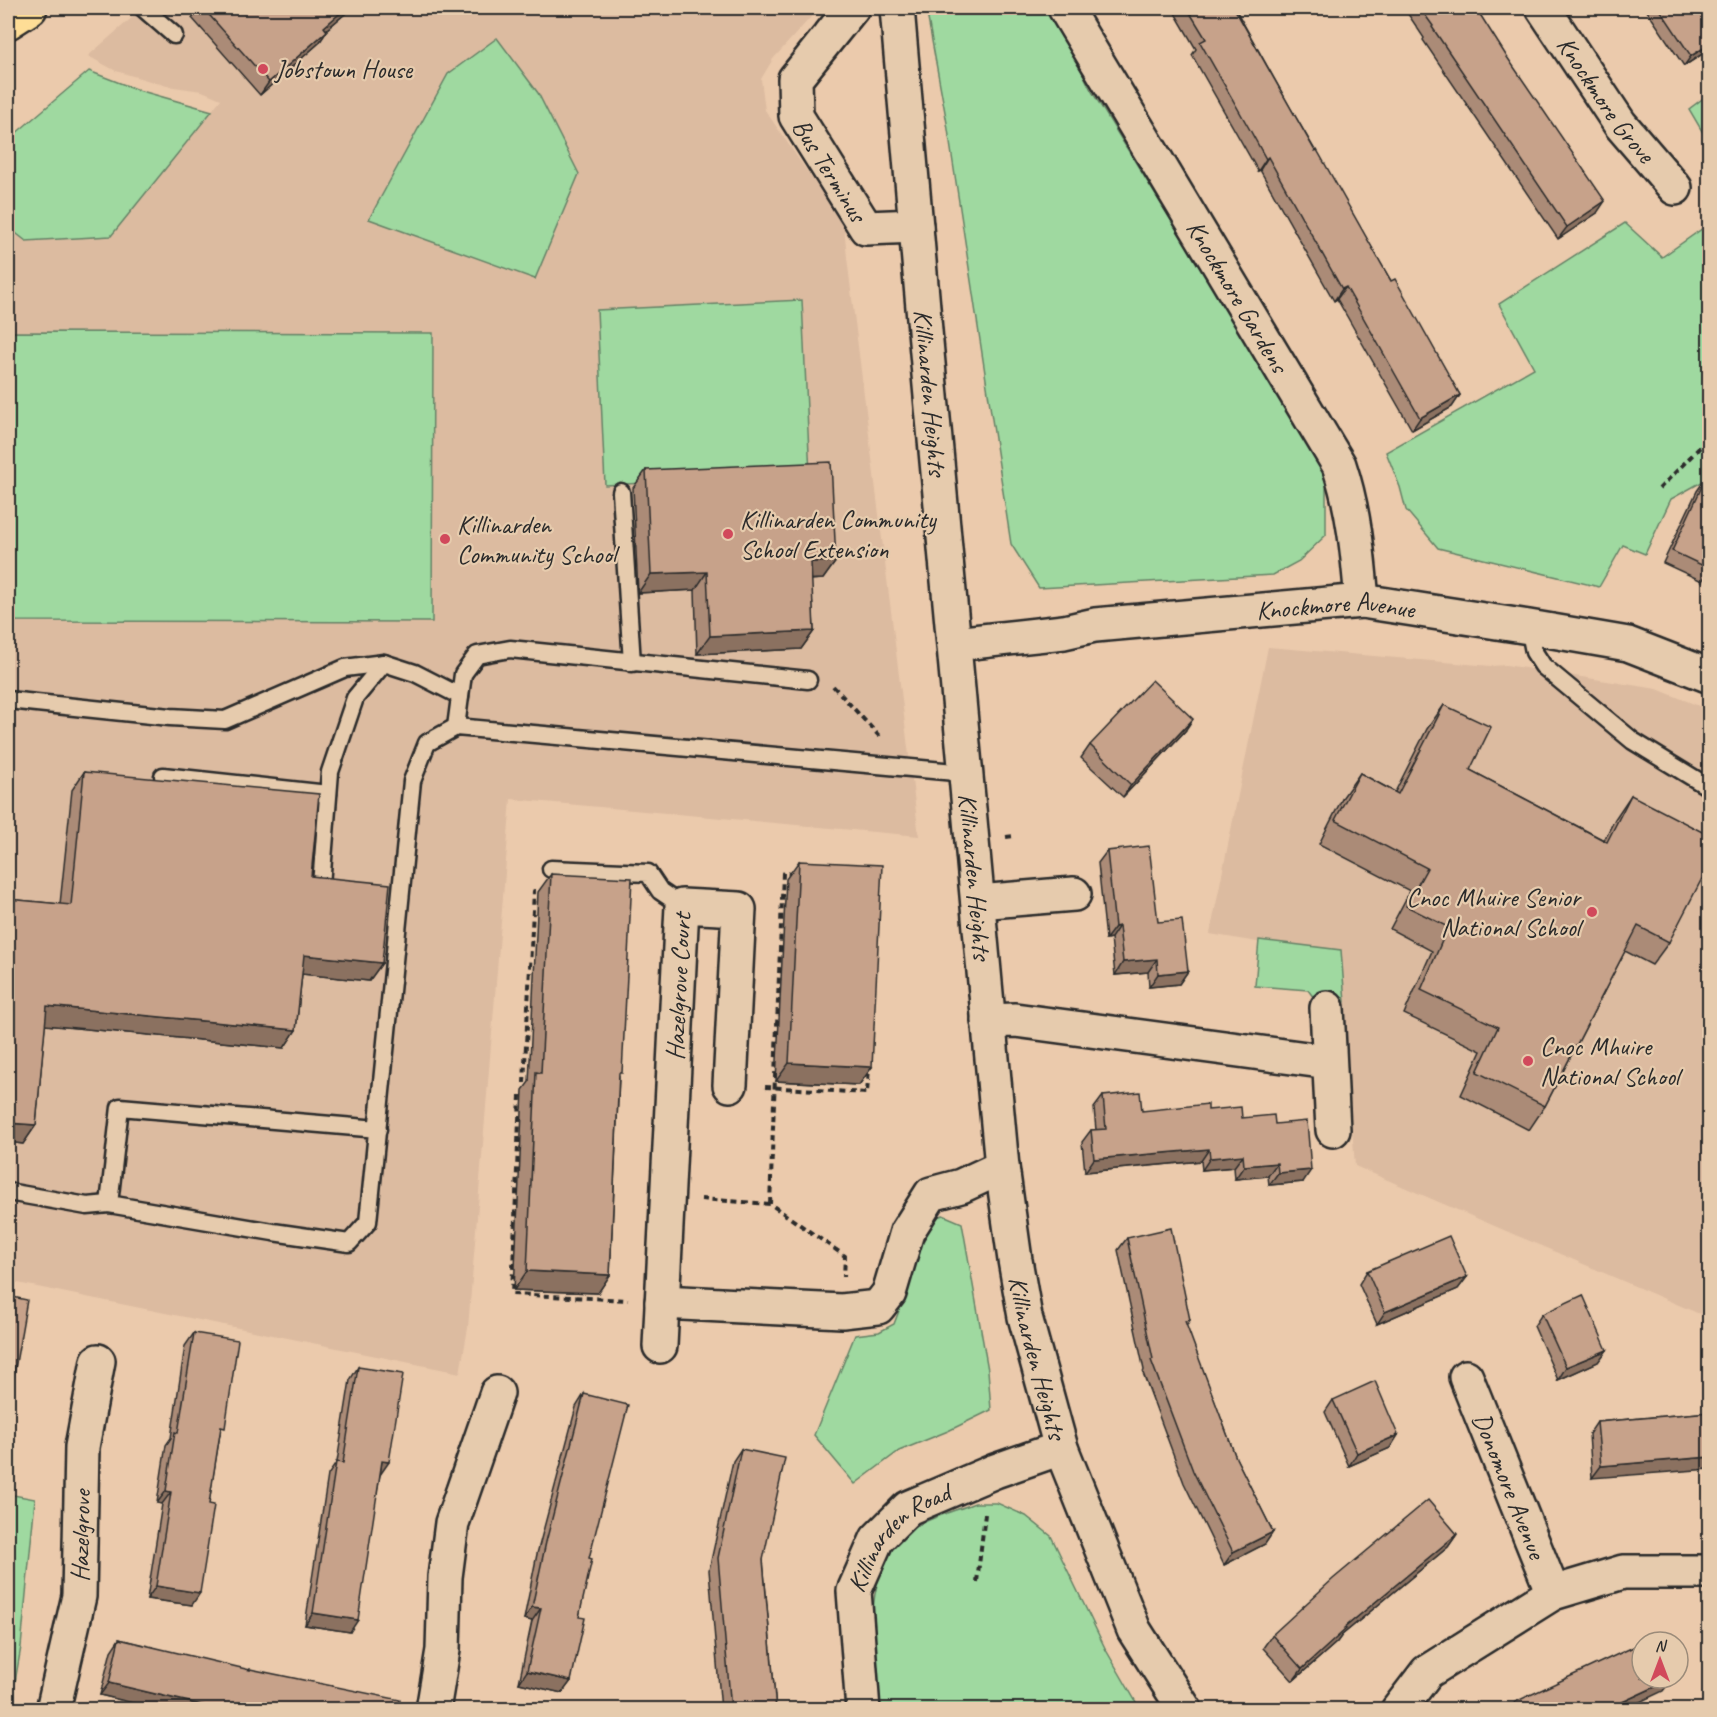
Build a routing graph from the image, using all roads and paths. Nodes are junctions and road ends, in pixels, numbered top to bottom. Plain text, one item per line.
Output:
1 (30, 8) edge
2 (143, 8) edge
3 (852, 8) edge
4 (897, 8) edge
5 (1065, 8) edge
6 (1543, 8) edge
7 (8, 22) edge
8 (174, 36) dead end
9 (1675, 188) dead end
10 (916, 226) junction
11 (1710, 437) edge
12 (1659, 489) dead end
13 (621, 492) dead end
14 (1362, 601) junction
15 (1529, 627) junction
16 (954, 644) junction
17 (384, 663) junction
18 (632, 663) junction
19 (1710, 676) edge
20 (808, 680) joint
21 (460, 696) junction
22 (8, 700) edge
23 (456, 727) junction
24 (887, 744) dead end
25 (966, 773) junction
26 (163, 776) dead end
27 (1710, 788) edge
28 (328, 794) junction
29 (550, 869) dead end
30 (805, 875) edge
31 (321, 885) edge
32 (546, 891) dead end
33 (1074, 894) dead end
34 (978, 902) junction
35 (682, 906) junction
36 (1327, 1008) dead end
37 (988, 1021) junction
38 (869, 1058) edge
39 (1329, 1062) junction
40 (524, 1083) dead end
41 (730, 1085) dead end
42 (774, 1088) junction
43 (520, 1095) dead end
44 (378, 1129) junction
45 (1333, 1130) dead end
46 (1002, 1167) junction
47 (8, 1192) edge
48 (667, 1197) junction
49 (110, 1204) junction
50 (770, 1204) junction
51 (662, 1302) junction
52 (842, 1311) junction
53 (660, 1346) dead end
54 (98, 1361) dead end
55 (1466, 1377) dead end
56 (497, 1394) dead end
57 (1061, 1448) junction
58 (985, 1512) dead end
59 (1710, 1572) edge
60 (977, 1582) dead end
61 (1553, 1593) junction
62 (53, 1710) edge
63 (433, 1710) edge
64 (863, 1710) edge
65 (1185, 1710) edge
66 (1398, 1710) edge

1 - 7 main road
2 - 8 lane
3 - 10 street, Bus Terminus
4 - 10 street, Killinarden Heights
5 - 14 street, Knockmore Gardens
6 - 9 street, Knockmore Grove
10 - 16 street, Killinarden Heights
11 - 12 path
13 - 18 lane
14 - 15 street, Knockmore Avenue
14 - 16 street, Knockmore Avenue
15 - 19 street, Knockmore Avenue
15 - 27 lane
16 - 25 street, Killinarden Heights
17 - 21 lane
17 - 22 lane
17 - 28 lane
18 - 20 lane
18 - 21 lane
20 - 24 path
21 - 23 lane
23 - 25 lane
23 - 44 lane
25 - 34 street, Killinarden Heights
26 - 28 lane
28 - 31 lane
29 - 35 lane
30 - 42 path
32 - 40 path
33 - 34 street
34 - 37 street, Killinarden Heights
35 - 41 street, Hazelgrove Court
35 - 48 street, Hazelgrove Court
36 - 39 street
37 - 39 street
37 - 46 street, Killinarden Heights
38 - 42 path
39 - 45 street
42 - 50 path
43 - 51 path
44 - 49 lane
44 - 49 lane
46 - 52 street
46 - 57 street, Killinarden Heights
47 - 49 lane
48 - 50 path
48 - 51 street, Hazelgrove Court
50 - 52 path
51 - 52 street
51 - 53 street, Hazelgrove Court
54 - 62 street, Hazelgrove
55 - 61 street, Donomore Avenue
56 - 63 street
57 - 64 street, Killinarden Road
57 - 65 street, Killinarden Heights
58 - 60 path
59 - 61 street
61 - 66 street

